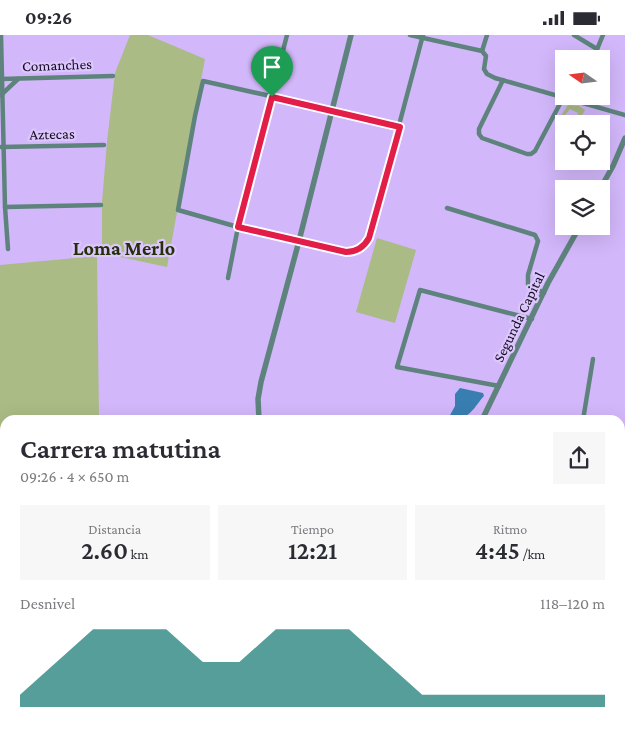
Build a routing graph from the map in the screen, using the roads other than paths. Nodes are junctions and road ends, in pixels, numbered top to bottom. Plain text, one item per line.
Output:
1 (1, 35) edge
2 (287, 35) edge
3 (351, 35) edge
4 (410, 35) edge
5 (487, 35) edge
6 (574, 35) edge
7 (603, 35) edge
8 (423, 37) edge
9 (597, 49) joint
10 (482, 51) junction
11 (113, 76) dead end
12 (1, 79) edge
13 (18, 79) junction
14 (503, 80) junction
15 (1, 95) junction
16 (555, 95) edge
17 (272, 97) junction
18 (559, 105) edge
19 (596, 105) edge
20 (333, 110) junction
21 (625, 115) edge
22 (400, 127) junction
23 (625, 138) edge
24 (104, 145) dead end
25 (2, 147) edge
26 (604, 180) edge
27 (100, 205) dead end
28 (5, 207) junction
29 (447, 208) dead end
30 (238, 227) junction
31 (575, 235) edge
32 (300, 241) junction
33 (8, 249) dead end
34 (228, 278) dead end
35 (544, 293) junction
36 (532, 319) junction
37 (593, 359) dead end
38 (499, 386) junction
39 (259, 415) edge
40 (484, 415) edge
41 (584, 415) edge

1 - 12 street
2 - 17 street
3 - 20 street
4 - 8 street
5 - 10 street
6 - 9 street
7 - 9 street
8 - 10 street
8 - 22 street
10 - 14 street
11 - 13 street, Comanches
12 - 13 street, Comanches
12 - 15 street
13 - 15 street
14 - 16 street
14 - 18 street
15 - 25 street
17 - 20 street
17 - 30 street
17 - 30 street
19 - 21 street
20 - 22 street
20 - 32 street
22 - 32 street
23 - 26 street
24 - 25 street, Aztecas
25 - 28 street
27 - 28 street
28 - 33 street
29 - 35 street
30 - 32 street
30 - 34 street
31 - 35 street, Segunda Capital
32 - 39 street
35 - 36 street, Segunda Capital
36 - 38 street, Segunda Capital
36 - 38 street
37 - 41 street
38 - 40 street, Segunda Capital

